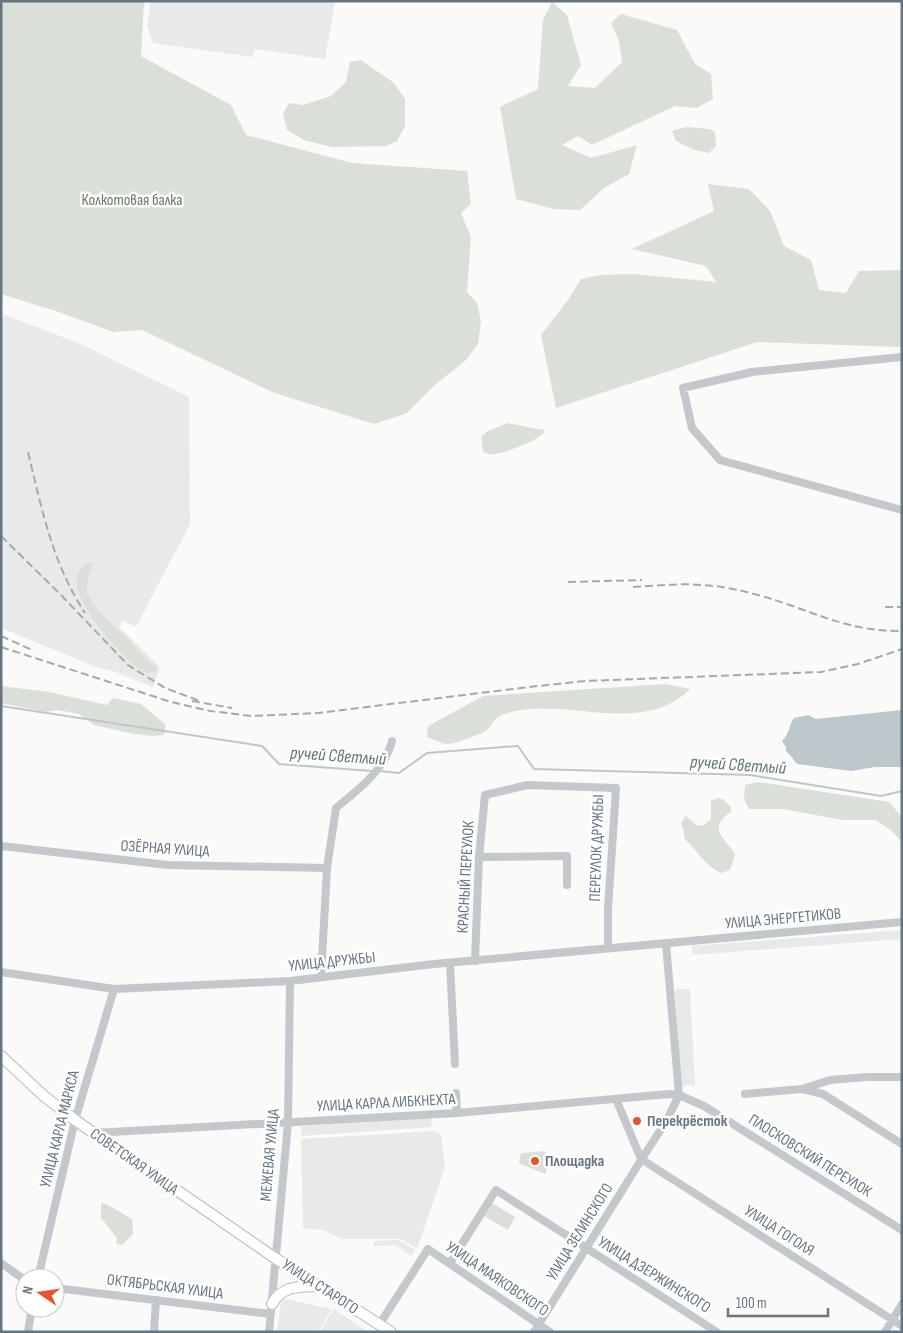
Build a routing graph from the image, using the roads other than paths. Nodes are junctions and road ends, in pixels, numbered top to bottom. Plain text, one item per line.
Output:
1 (902, 357) edge
2 (902, 510) edge
3 (392, 741) dead end
4 (484, 794) joint
5 (1, 846) edge
6 (480, 857) junction
7 (327, 868) junction
8 (567, 885) dead end
9 (902, 922) edge
10 (666, 944) junction
11 (608, 948) junction
12 (475, 961) junction
13 (450, 963) junction
14 (1, 972) edge
15 (321, 977) junction
16 (290, 980) junction
17 (114, 989) junction
18 (1, 1056) edge
19 (455, 1064) dead end
20 (902, 1077) edge
21 (802, 1089) junction
22 (456, 1093) dead end
23 (745, 1094) dead end
24 (679, 1095) junction
25 (616, 1099) junction
26 (457, 1113) junction
27 (74, 1120) junction
28 (288, 1122) junction
29 (93, 1133) junction
30 (902, 1144) edge
31 (641, 1159) junction
32 (902, 1230) edge
33 (586, 1248) junction
34 (275, 1258) junction
35 (1, 1263) edge
36 (450, 1263) junction
37 (40, 1268) edge
38 (15, 1273) edge
39 (319, 1286) junction
40 (65, 1289) edge
41 (156, 1300) junction
42 (902, 1304) edge
43 (271, 1309) junction
44 (30, 1318) edge
45 (892, 1320) junction
46 (379, 1324) junction
47 (902, 1326) edge
48 (536, 1328) edge
49 (28, 1332) edge
50 (154, 1332) edge
51 (269, 1332) edge
52 (390, 1332) edge
53 (550, 1332) edge
54 (718, 1332) edge
55 (885, 1332) edge

1 - 2 street
3 - 7 street
4 - 6 street, КРАСНЫЙ ПЕРЕУЛОК
4 - 11 street, ПЕРЕУЛОК ДРУЖБЫ
5 - 7 street, ОЗЁРНАЯ УЛИЦА
6 - 8 street
6 - 12 street, КРАСНЫЙ ПЕРЕУЛОК
7 - 15 street
9 - 10 street, УЛИЦА ЭНЕРГЕТИКОВ
10 - 11 street, УЛИЦА ДРУЖБЫ
10 - 24 street
11 - 12 street, УЛИЦА ДРУЖБЫ
12 - 13 street, УЛИЦА ДРУЖБЫ
13 - 15 street, УЛИЦА ДРУЖБЫ
13 - 19 street
14 - 17 street, УЛИЦА ДРУЖБЫ
15 - 16 street, УЛИЦА ДРУЖБЫ
16 - 17 street, УЛИЦА ДРУЖБЫ
16 - 28 street, МЕЖЕВАЯ УЛИЦА
17 - 27 street, УЛИЦА КАРЛА МАРКСА
18 - 27 street, СОВЕТСКАЯ УЛИЦА
20 - 21 street
21 - 23 street
21 - 30 street
22 - 26 street
24 - 25 street, УЛИЦА КАРЛА ЛИБКНЕХТА
24 - 31 street, УЛИЦА ЗЕЛИНСКОГО
24 - 32 street, ПЛОСКОВСКИЙ ПЕРЕУЛОК
25 - 26 street, УЛИЦА КАРЛА ЛИБКНЕХТА
25 - 31 street
26 - 28 street, УЛИЦА КАРЛА ЛИБКНЕХТА
27 - 29 street, СОВЕТСКАЯ УЛИЦА
27 - 37 street, УЛИЦА КАРЛА МАРКСА
28 - 29 street, УЛИЦА КАРЛА ЛИБКНЕХТА
28 - 34 street, МЕЖЕВАЯ УЛИЦА
29 - 34 street, СОВЕТСКАЯ УЛИЦА
31 - 33 street, УЛИЦА ЗЕЛИНСКОГО
31 - 45 street, УЛИЦА ГОГОЛЯ
33 - 36 street, УЛИЦА ДЗЕРЖИНСКОГО
33 - 48 street, УЛИЦА ЗЕЛИНСКОГО
33 - 54 street, УЛИЦА ДЗЕРЖИНСКОГО
34 - 39 street, УЛИЦА СТАРОГО
34 - 43 street, МЕЖЕВАЯ УЛИЦА
35 - 38 street
36 - 46 street, УЛИЦА МАЯКОВСКОГО
36 - 48 street, УЛИЦА МАЯКОВСКОГО
39 - 43 street
39 - 46 street, УЛИЦА СТАРОГО
40 - 41 street, ОКТЯБРЬСКАЯ УЛИЦА
41 - 43 street, ОКТЯБРЬСКАЯ УЛИЦА
41 - 50 street
42 - 45 street
43 - 51 street, МЕЖЕВАЯ УЛИЦА
44 - 49 street
45 - 47 street, УЛИЦА ГОГОЛЯ
45 - 55 street
46 - 52 street, УЛИЦА СТАРОГО
48 - 53 street, УЛИЦА МАЯКОВСКОГО

